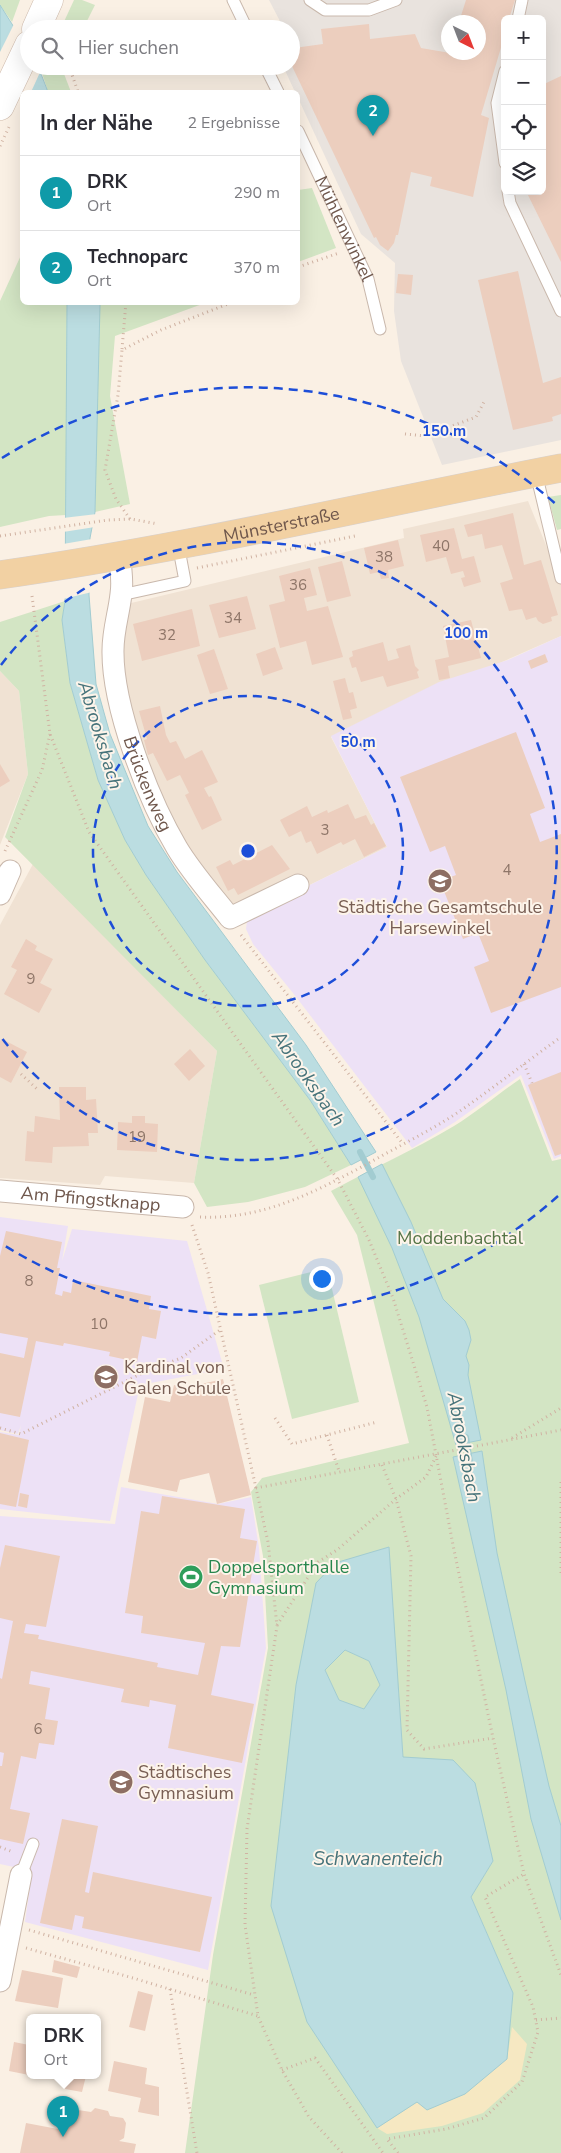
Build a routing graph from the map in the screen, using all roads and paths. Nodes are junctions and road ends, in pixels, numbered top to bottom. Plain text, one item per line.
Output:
1 (49, 0) edge
2 (233, 0) edge
3 (310, 0) edge
4 (396, 0) edge
5 (522, 0) edge
6 (519, 15) edge
7 (40, 20) edge
8 (243, 20) edge
9 (20, 63) edge
10 (72, 75) edge
11 (270, 75) edge
12 (501, 87) edge
13 (77, 90) edge
14 (277, 90) edge
15 (3, 100) edge
16 (300, 135) edge
17 (503, 150) edge
18 (509, 195) edge
19 (354, 247) junction
20 (300, 266) edge
21 (126, 305) edge
22 (225, 305) edge
23 (561, 311) edge
24 (380, 329) dead end
25 (122, 350) junction
26 (484, 402) dead end
27 (405, 434) dead end
28 (548, 470) edge
29 (0, 536) edge
30 (178, 544) junction
31 (112, 557) junction
32 (0, 575) edge
33 (561, 578) edge
34 (121, 595) junction
35 (32, 596) dead end
36 (50, 734) junction
37 (10, 871) joint
38 (298, 885) dead end
39 (0, 894) edge
40 (230, 918) junction
41 (561, 1037) edge
42 (524, 1064) junction
43 (22, 1074) dead end
44 (532, 1083) dead end
45 (37, 1089) dead end
46 (403, 1144) junction
47 (338, 1180) junction
48 (0, 1190) edge
49 (183, 1206) junction
50 (220, 1330) junction
51 (561, 1408) edge
52 (275, 1418) dead end
53 (377, 1422) dead end
54 (0, 1428) edge
55 (561, 1430) edge
56 (327, 1435) junction
57 (510, 1440) junction
58 (436, 1455) junction
59 (382, 1465) junction
60 (339, 1471) junction
61 (561, 1482) edge
62 (256, 1488) junction
63 (396, 1500) junction
64 (561, 1577) edge
65 (277, 1626) junction
66 (493, 1738) junction
67 (33, 1844) dead end
68 (524, 1874) junction
69 (21, 1875) joint
70 (6, 1930) edge
71 (561, 1976) edge
72 (0, 1982) edge
73 (170, 1989) junction
74 (254, 1996) junction
75 (258, 2016) junction
76 (561, 2018) edge
77 (536, 2020) junction
78 (282, 2070) junction
79 (196, 2153) edge
80 (342, 2153) edge
81 (383, 2153) edge
82 (398, 2153) edge

1 - 7 street
2 - 8 lane
3 - 4 lane
5 - 6 lane
9 - 15 street
10 - 13 path
11 - 14 lane
12 - 17 lane
16 - 19 lane, Mühlenwinkel
18 - 23 lane
19 - 20 path
19 - 24 lane, Mühlenwinkel
21 - 25 path
22 - 25 path
25 - 29 path
26 - 27 path
28 - 30 main road, Münsterstraße
28 - 33 lane
30 - 31 main road, Münsterstraße
30 - 34 lane
31 - 32 main road, Münsterstraße
31 - 34 street, Brückenweg
34 - 40 street, Brückenweg
35 - 36 path
36 - 37 path
36 - 47 path
37 - 39 street
38 - 40 street
40 - 46 path
41 - 42 path
42 - 44 path
42 - 46 path
43 - 45 path
46 - 47 path
47 - 49 path
47 - 58 path
48 - 49 street, Am Pfingstknapp
49 - 50 path
50 - 54 path
50 - 62 path
51 - 57 path
52 - 56 path
53 - 56 path
55 - 57 path
56 - 60 path
57 - 58 path
58 - 59 path
58 - 63 path
58 - 66 path
59 - 60 path
59 - 63 path
60 - 62 path
61 - 64 path
62 - 65 path
63 - 65 path
63 - 66 path
65 - 74 path
66 - 68 path
67 - 69 lane
68 - 71 path
68 - 77 path
69 - 70 street
70 - 72 street
70 - 73 path
70 - 74 path
73 - 75 path
73 - 79 path
74 - 75 path
75 - 78 path
76 - 77 path
77 - 82 path
78 - 80 path
78 - 81 path

